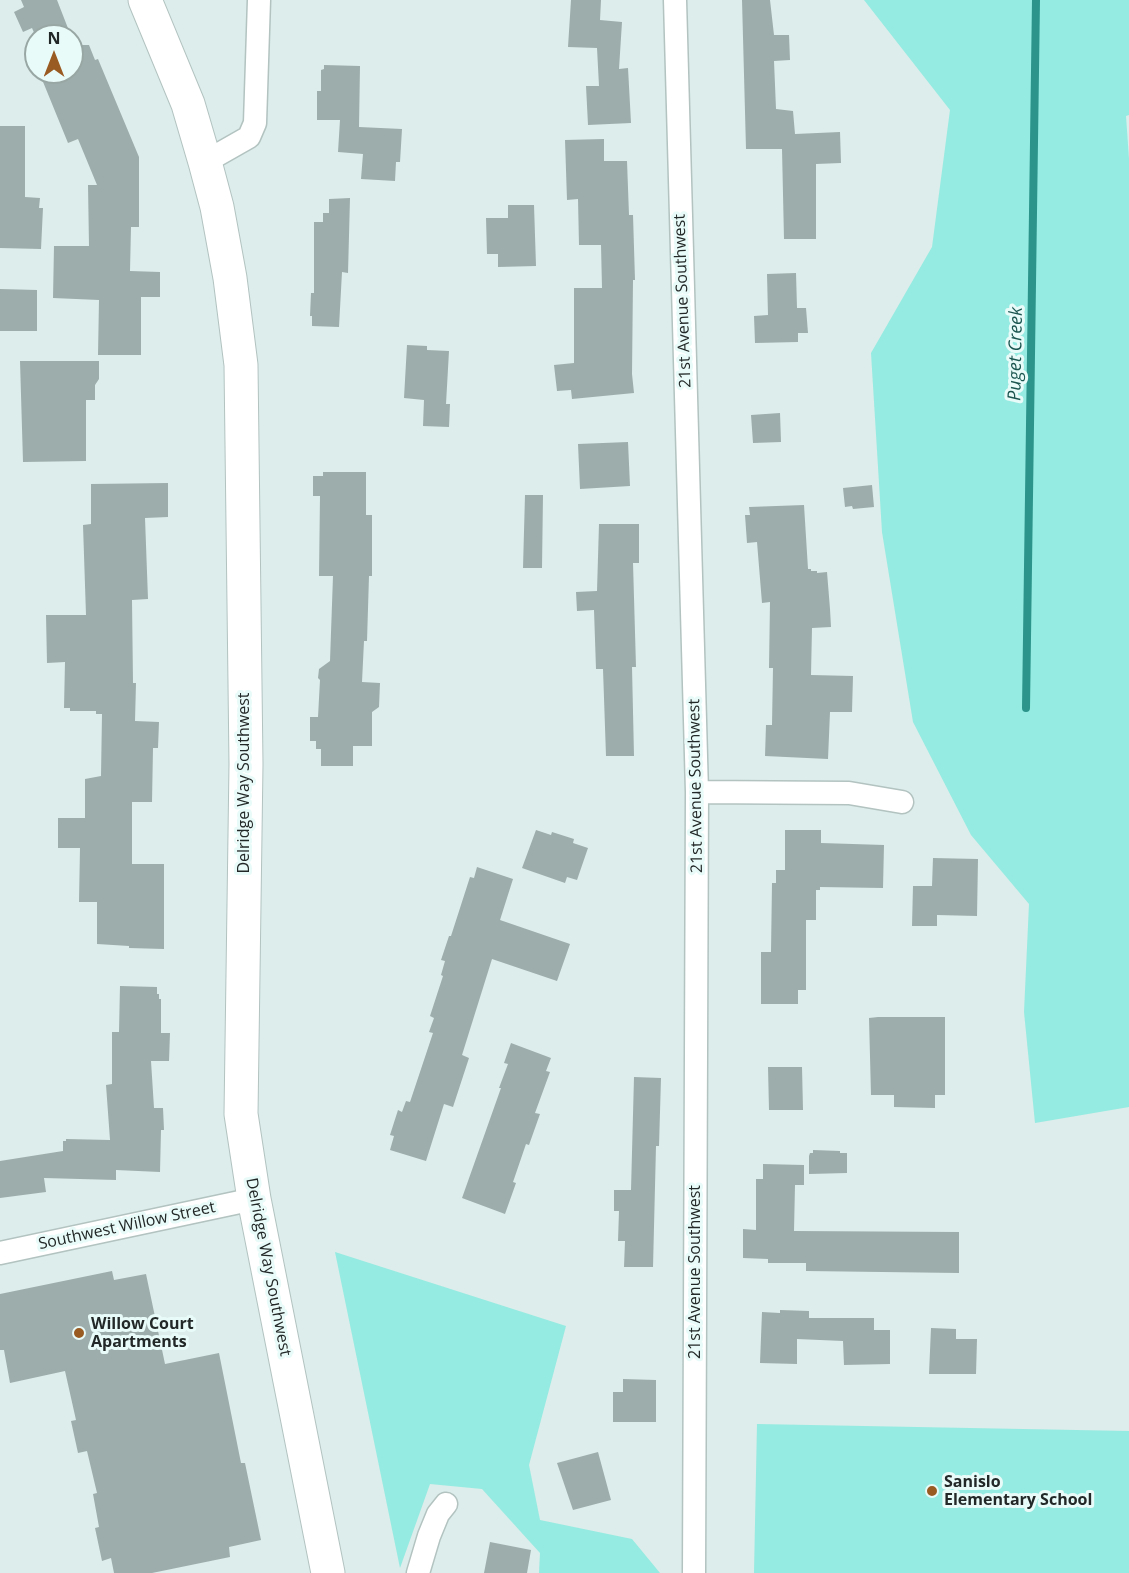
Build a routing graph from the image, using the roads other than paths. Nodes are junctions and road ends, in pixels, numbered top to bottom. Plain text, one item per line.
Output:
1 (145, 0) edge
2 (258, 0) edge
3 (675, 0) edge
4 (206, 162) junction
5 (697, 792) junction
6 (902, 802) dead end
7 (254, 1199) junction
8 (0, 1253) edge
9 (446, 1504) dead end
10 (328, 1573) edge
11 (418, 1573) edge
12 (694, 1573) edge

1 - 4 main road, Delridge Way Southwest
2 - 4 street
3 - 5 street, 21st Avenue Southwest
4 - 7 main road, Delridge Way Southwest
5 - 6 street
5 - 12 street, 21st Avenue Southwest
7 - 8 street, Southwest Willow Street
7 - 10 main road, Delridge Way Southwest
9 - 11 street

